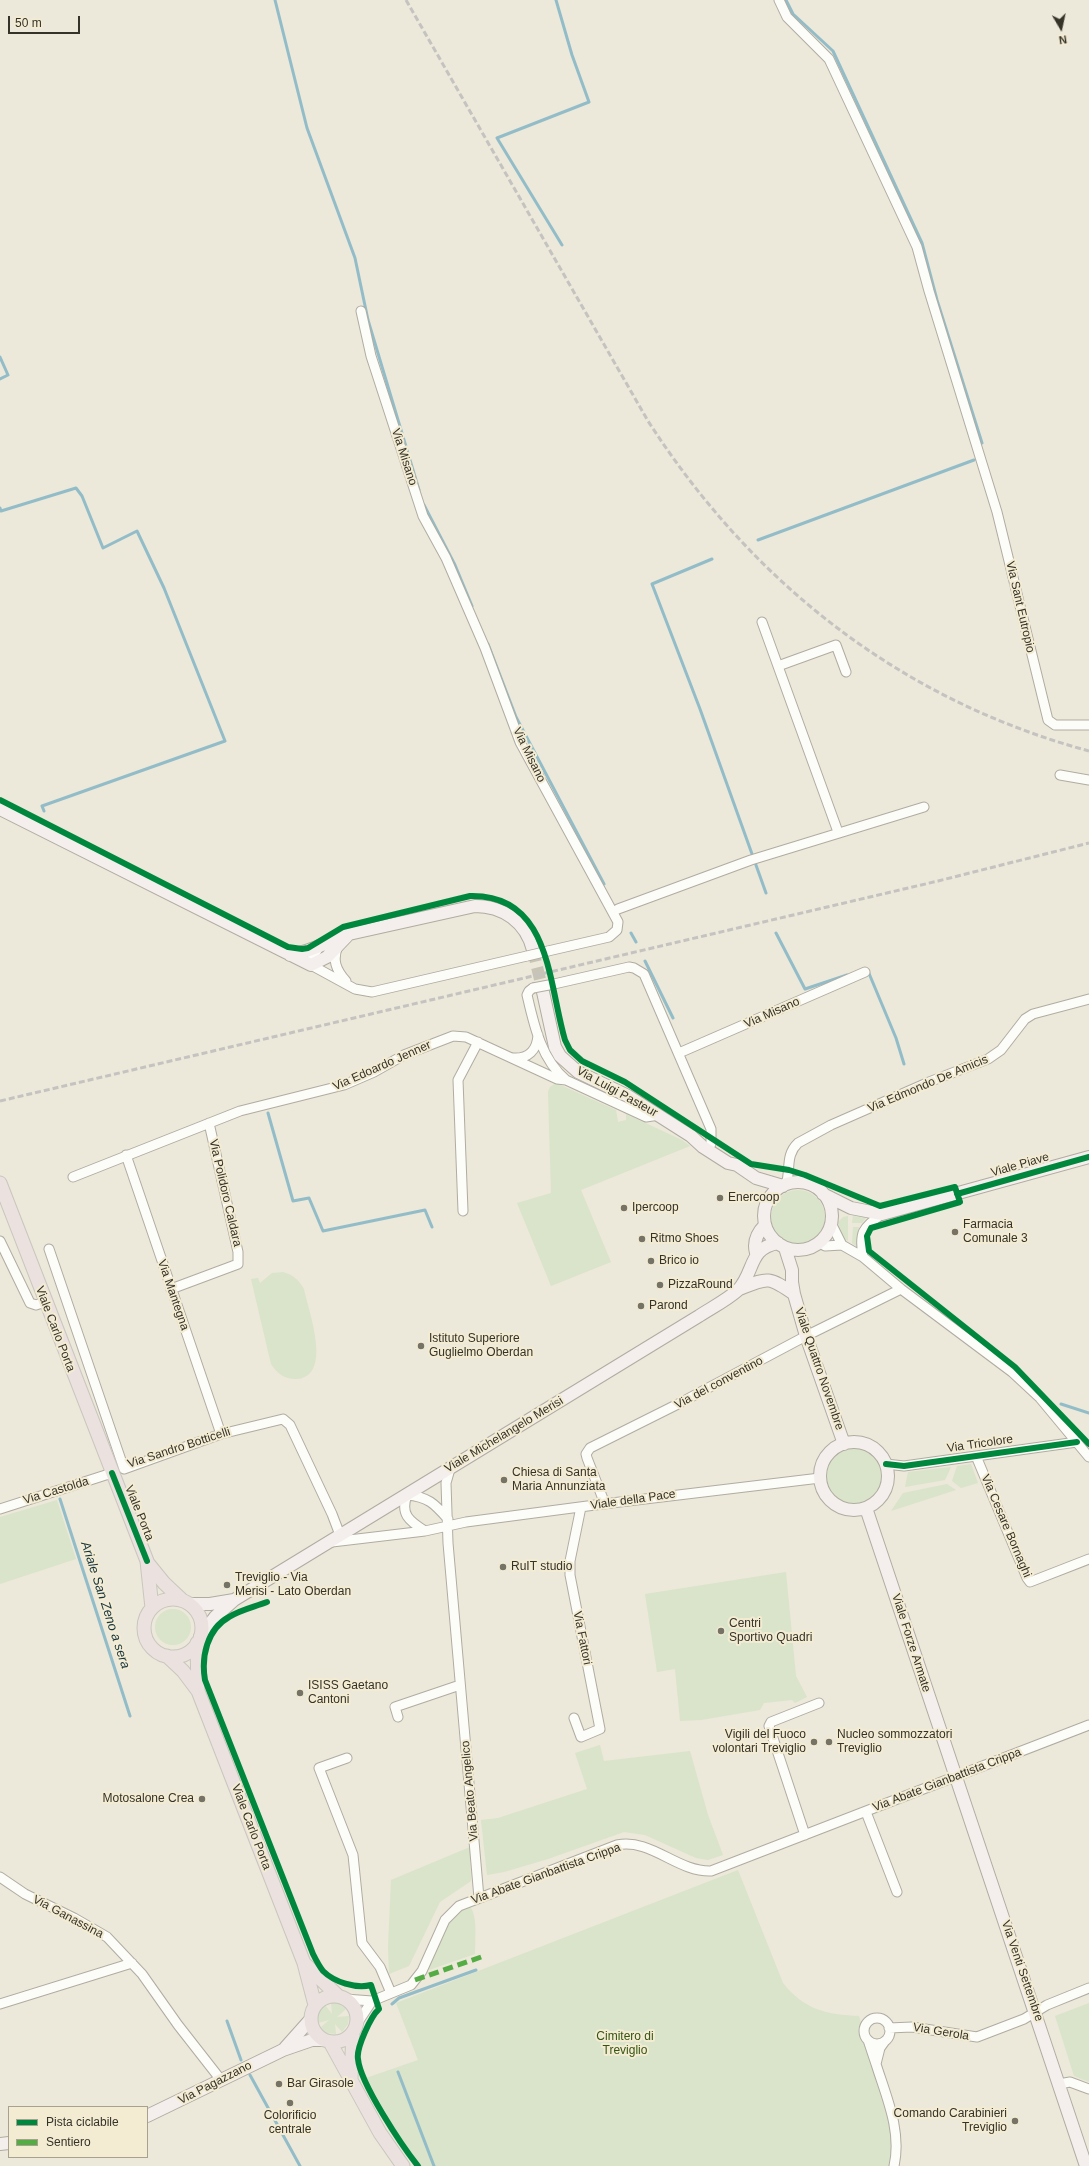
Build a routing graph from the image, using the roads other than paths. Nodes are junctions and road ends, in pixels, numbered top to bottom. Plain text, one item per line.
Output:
1 (778, 0) edge
2 (361, 310) dead end
3 (762, 622) dead end
4 (778, 666) junction
5 (846, 672) dead end
6 (1089, 725) edge
7 (1060, 775) dead end
8 (1089, 780) edge
9 (924, 807) dead end
10 (0, 809) edge
11 (838, 832) junction
12 (618, 909) dead end
13 (349, 934) junction
14 (338, 946) junction
15 (319, 948) junction
16 (530, 953) junction
17 (290, 954) junction
18 (311, 965) junction
19 (865, 972) dead end
20 (348, 984) junction
21 (538, 990) junction
22 (1089, 999) edge
23 (538, 1035) junction
24 (478, 1042) junction
25 (679, 1053) junction
26 (513, 1058) junction
27 (566, 1080) junction
28 (660, 1116) junction
29 (209, 1123) junction
30 (691, 1136) junction
31 (711, 1144) junction
32 (126, 1155) junction
33 (1089, 1157) edge
34 (737, 1165) junction
35 (73, 1177) dead end
36 (756, 1178) junction
37 (0, 1183) edge
38 (785, 1185) junction
39 (823, 1194) junction
40 (767, 1202) junction
41 (851, 1208) junction
42 (463, 1211) dead end
43 (882, 1214) junction
44 (832, 1219) junction
45 (765, 1225) junction
46 (0, 1241) edge
47 (820, 1243) junction
48 (781, 1245) junction
49 (842, 1245) junction
50 (49, 1248) dead end
51 (806, 1249) junction
52 (756, 1254) junction
53 (863, 1258) junction
54 (792, 1270) junction
55 (171, 1289) junction
56 (901, 1289) junction
57 (737, 1290) junction
58 (794, 1294) junction
59 (45, 1302) junction
60 (806, 1336) junction
61 (221, 1434) junction
62 (1077, 1442) junction
63 (844, 1444) junction
64 (976, 1456) junction
65 (1089, 1456) edge
66 (886, 1464) junction
67 (450, 1469) junction
68 (112, 1474) junction
69 (820, 1478) junction
70 (407, 1495) junction
71 (605, 1504) junction
72 (581, 1508) junction
73 (866, 1508) junction
74 (0, 1509) edge
75 (448, 1523) junction
76 (425, 1531) junction
77 (340, 1535) junction
78 (329, 1542) junction
79 (1089, 1559) edge
80 (147, 1561) junction
81 (234, 1600) junction
82 (186, 1602) junction
83 (152, 1608) junction
84 (199, 1640) junction
85 (167, 1656) junction
86 (460, 1685) junction
87 (198, 1691) junction
88 (819, 1703) dead end
89 (398, 1717) dead end
90 (574, 1718) dead end
91 (1089, 1725) edge
92 (347, 1758) dead end
93 (956, 1777) junction
94 (866, 1812) junction
95 (805, 1835) junction
96 (0, 1877) edge
97 (897, 1892) dead end
98 (479, 1898) junction
99 (132, 1963) junction
100 (304, 1963) junction
101 (1089, 1988) edge
102 (392, 1993) junction
103 (341, 1997) junction
104 (372, 2002) junction
105 (0, 2004) edge
106 (315, 2005) junction
107 (1035, 2011) junction
108 (310, 2020) junction
109 (889, 2028) junction
110 (355, 2029) junction
111 (868, 2040) junction
112 (886, 2040) junction
113 (326, 2041) junction
114 (283, 2050) junction
115 (876, 2064) junction
116 (351, 2078) junction
117 (221, 2080) junction
118 (1060, 2084) junction
119 (1089, 2089) edge
120 (148, 2116) edge
121 (403, 2166) edge
122 (894, 2166) edge
123 (1086, 2166) edge

1 - 6 street, Via Sant Eutropio
2 - 16 street, Via Misano, bridge
3 - 4 street
4 - 5 street
4 - 11 street
7 - 8 street
9 - 11 street
10 - 17 street
11 - 12 street
13 - 14 street
13 - 15 street
13 - 16 street
14 - 18 street
14 - 20 street
15 - 17 street
15 - 18 street
16 - 20 street, Via Misano
17 - 18 street
18 - 20 street, Via Misano
19 - 25 street, Via Misano
21 - 23 street
21 - 25 street, bridge
21 - 28 street, Via Luigi Pasteur
22 - 38 street, Via Edmondo De Amicis
23 - 26 street
23 - 27 street
24 - 26 street, Via Edoardo Jenner
24 - 29 street, Via Edoardo Jenner
24 - 42 street
25 - 31 street
26 - 27 street, Via Edoardo Jenner
27 - 28 street
28 - 30 street, Via Luigi Pasteur
29 - 32 street, Via Edoardo Jenner
29 - 55 street, Via Polidoro Caldara
30 - 31 street, Via Luigi Pasteur
30 - 34 street, Via Luigi Pasteur
31 - 34 street, Via Luigi Pasteur
32 - 35 street, Via Edoardo Jenner
32 - 55 street, Via Mantegna
33 - 43 street, Viale Piave
34 - 36 street, Via Luigi Pasteur
36 - 38 street, Via Luigi Pasteur
36 - 40 street
37 - 59 main road, Viale Carlo Porta
38 - 39 street
38 - 40 street
39 - 41 street, Viale Piave
39 - 44 street
40 - 45 street
41 - 43 street, Viale Piave
41 - 44 street
43 - 53 street
44 - 47 street
44 - 49 street
45 - 48 street
45 - 52 street, Viale Michelangelo Merisi
46 - 59 street
47 - 49 street
47 - 51 street
48 - 51 street
48 - 52 street
48 - 54 street
49 - 53 street
50 - 61 street, Via Sandro Botticelli
51 - 54 street
52 - 57 street, Viale Michelangelo Merisi
53 - 56 street
54 - 58 street
55 - 61 street, Via Mantegna
56 - 60 street, Via del conventino
56 - 62 street
57 - 58 street
57 - 67 street, Viale Michelangelo Merisi
58 - 60 street, Viale Quattro Novembre
59 - 68 main road, Viale Carlo Porta
60 - 63 street, Viale Quattro Novembre
60 - 71 street, Via del conventino
61 - 77 street, Via Sandro Botticelli
62 - 64 street, Via Tricolore
62 - 65 street
63 - 66 street
63 - 69 street
64 - 66 street, Via Tricolore
64 - 79 street, Via Cesare Bornaghi
66 - 73 street
67 - 70 street, Viale Michelangelo Merisi
67 - 75 street
68 - 74 street, Via Castolda
68 - 80 main road, Viale Porta
69 - 71 street, Viale della Pace
69 - 73 street
70 - 75 street
70 - 76 street
70 - 77 street, Viale Michelangelo Merisi
71 - 72 street, Viale della Pace
72 - 75 street, Viale della Pace
72 - 90 street, Via Fattori
73 - 93 street, Viale Forze Armate
75 - 76 street, Viale della Pace
75 - 86 street, Via Beato Angelico
76 - 78 street, Viale della Pace
77 - 78 street, Viale Michelangelo Merisi
78 - 81 street, Viale Michelangelo Merisi
80 - 82 main road, Viale Carlo Porta
80 - 83 main road
81 - 82 street, Viale Michelangelo Merisi
81 - 84 street, Viale Michelangelo Merisi
82 - 83 main road
82 - 84 main road, Viale Carlo Porta
83 - 85 main road, Viale Carlo Porta
84 - 85 main road
84 - 87 main road, Viale Carlo Porta
85 - 87 main road, Viale Carlo Porta
86 - 89 street
86 - 98 street, Via Beato Angelico
87 - 100 main road, Viale Carlo Porta
88 - 95 street
91 - 93 street, Via Abate Gianbattista Crippa
92 - 102 street
93 - 94 street, Via Abate Gianbattista Crippa
93 - 107 street, Via Venti Settembre
94 - 95 street, Via Abate Gianbattista Crippa
94 - 97 street
95 - 98 street, Via Abate Gianbattista Crippa
96 - 99 street, Via Ganassina
98 - 102 street, Via Abate Gianbattista Crippa
99 - 105 street
99 - 117 street, Via Ganassina
100 - 103 main road, Viale Carlo Porta
100 - 106 main road, Viale Carlo Porta
101 - 107 street, Via Gerola
102 - 104 street, Via Abate Gianbattista Crippa
103 - 104 street
103 - 106 main road
103 - 110 main road, Viale Carlo Porta
104 - 110 street
106 - 108 main road
107 - 109 street, Via Gerola
107 - 118 street, Via Venti Settembre
108 - 113 main road
108 - 114 street, Via Pagazzano
109 - 111 street
109 - 112 street
110 - 113 main road
110 - 116 main road, Viale Carlo Porta
111 - 112 street
111 - 115 street
112 - 115 street
113 - 114 street, Via Pagazzano
113 - 116 main road
114 - 117 street, Via Pagazzano
115 - 122 street
116 - 121 main road
117 - 120 street, Via Pagazzano
118 - 119 street
118 - 123 street, Via Venti Settembre

